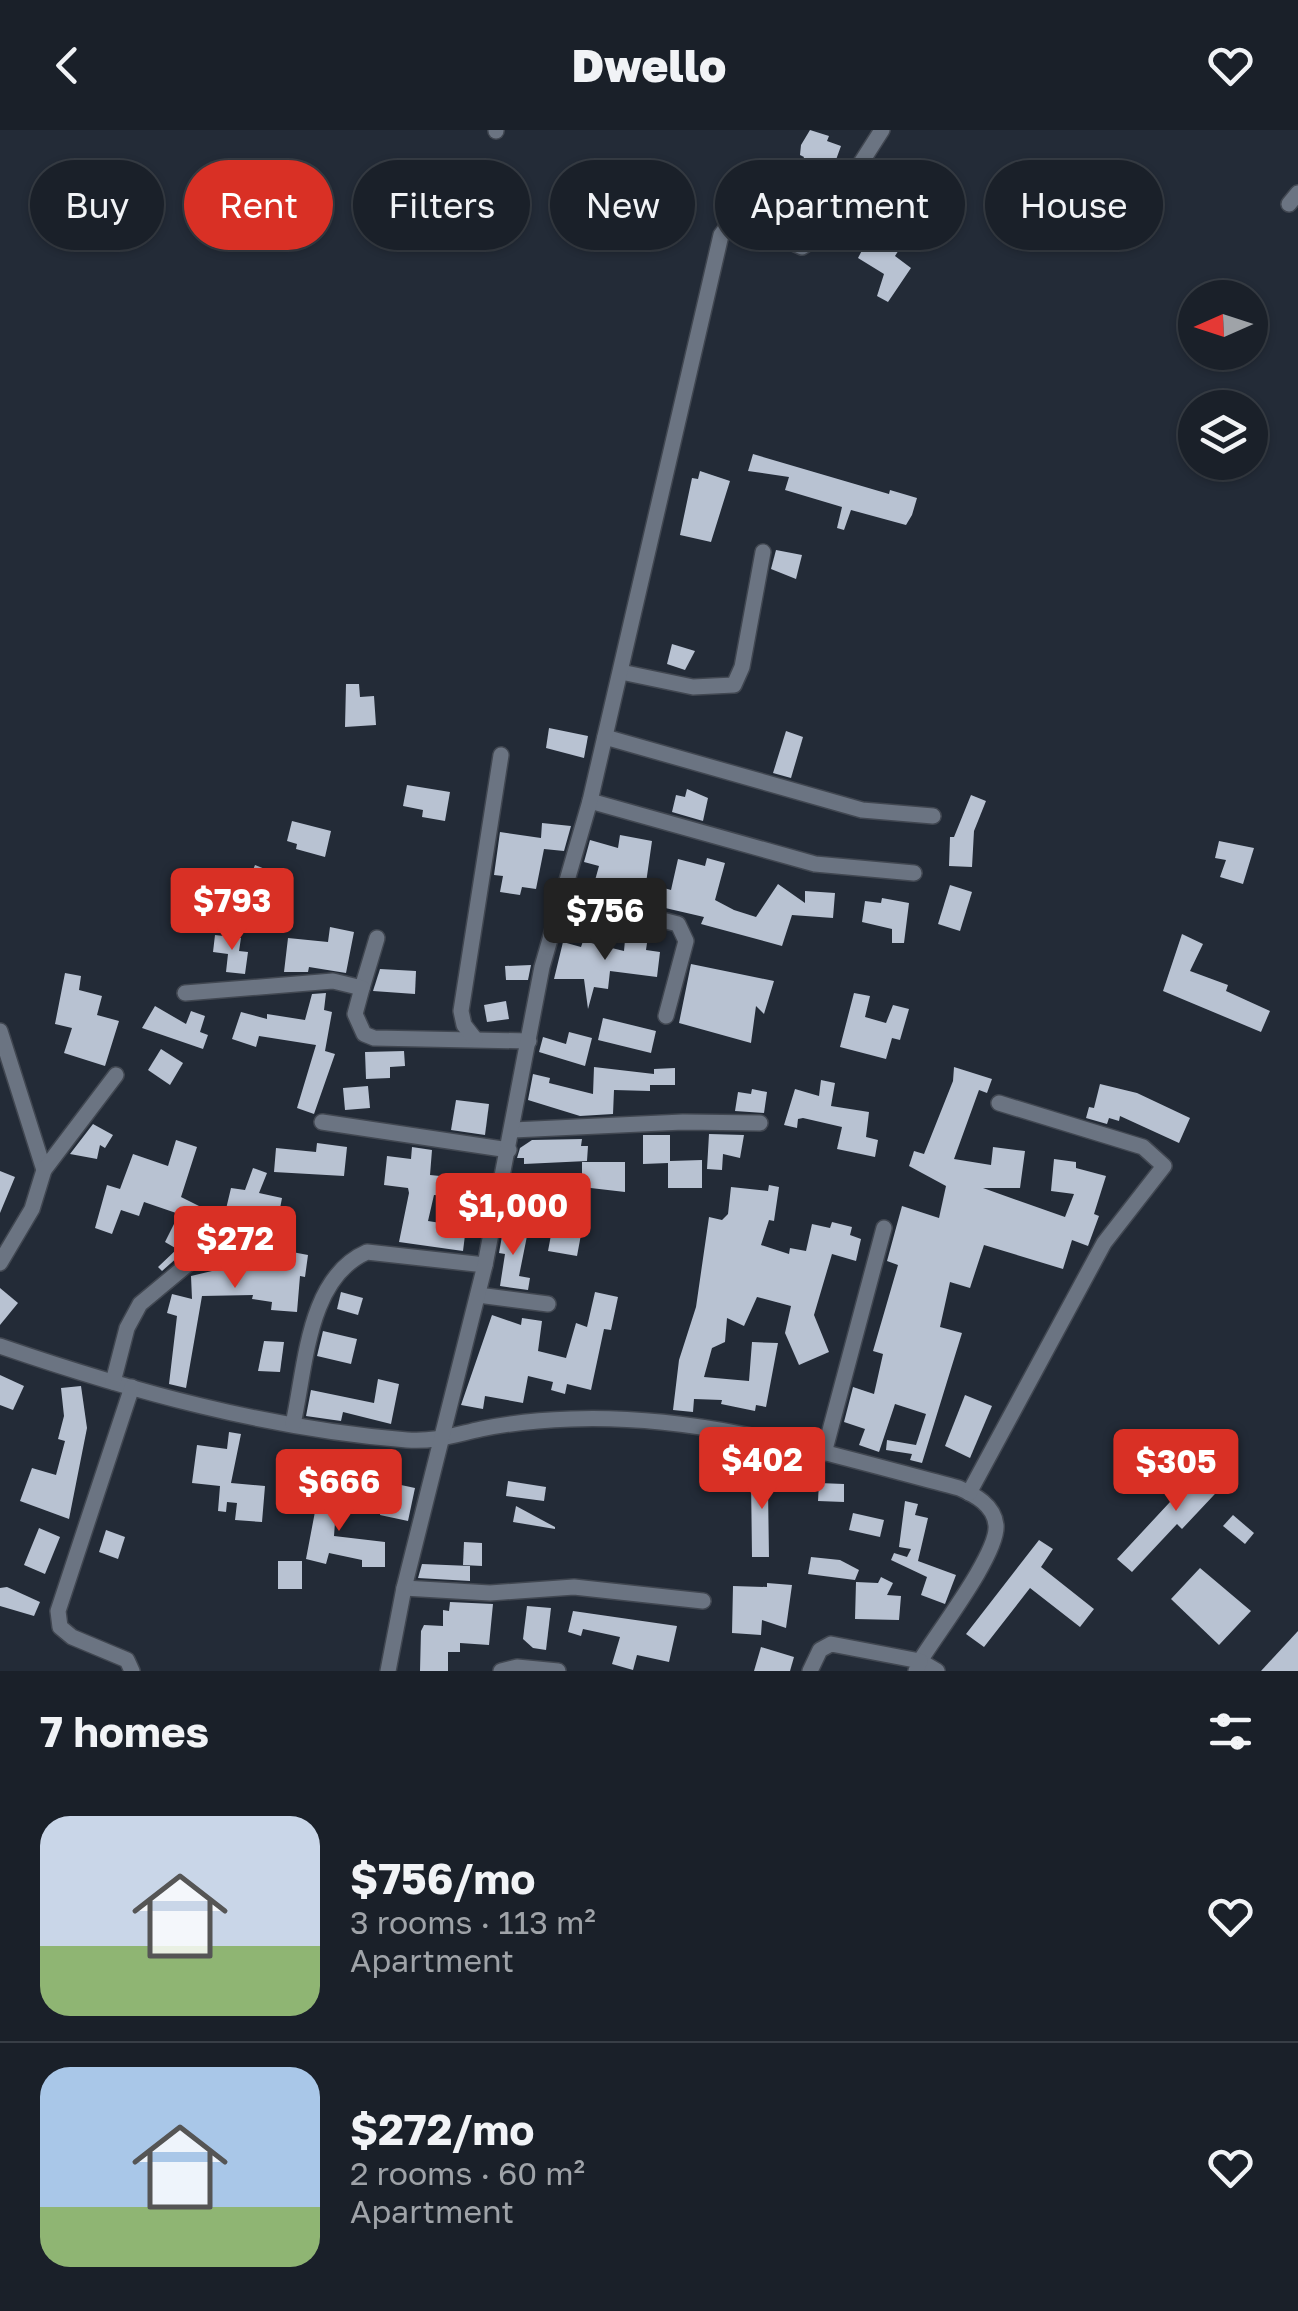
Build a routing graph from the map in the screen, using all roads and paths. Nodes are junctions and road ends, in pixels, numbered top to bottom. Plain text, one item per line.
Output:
1 (882, 130) edge
2 (763, 552) dead end
3 (621, 672) junction
4 (605, 737) junction
5 (501, 755) dead end
6 (590, 801) junction
7 (933, 816) dead end
8 (914, 873) dead end
9 (563, 894) junction
10 (377, 938) dead end
11 (362, 988) junction
12 (185, 993) dead end
13 (666, 1016) dead end
14 (0, 1031) edge
15 (475, 1040) junction
16 (529, 1041) junction
17 (116, 1074) dead end
18 (999, 1103) dead end
19 (322, 1122) dead end
20 (760, 1123) dead end
21 (512, 1130) junction
22 (508, 1150) junction
23 (44, 1170) junction
24 (884, 1228) dead end
25 (210, 1229) dead end
26 (0, 1263) edge
27 (485, 1265) junction
28 (478, 1294) junction
29 (548, 1304) dead end
30 (0, 1346) edge
31 (112, 1382) junction
32 (132, 1386) junction
33 (293, 1424) junction
34 (443, 1441) junction
35 (824, 1453) junction
36 (969, 1492) junction
37 (404, 1588) junction
38 (703, 1601) dead end
39 (918, 1666) edge
40 (132, 1671) edge
41 (388, 1671) edge
42 (501, 1671) edge
43 (558, 1671) edge
44 (810, 1671) edge
45 (937, 1671) edge

1 - 3 street
2 - 3 street
3 - 4 street
4 - 6 street
4 - 7 street
5 - 15 street
6 - 8 street
6 - 9 street
9 - 13 street
9 - 16 street
10 - 11 street
11 - 12 street
11 - 15 street
14 - 23 street
15 - 16 street
16 - 21 street
17 - 23 street
18 - 36 street
19 - 22 street
20 - 21 street
21 - 22 street
22 - 27 street
23 - 26 street
24 - 35 street
25 - 31 street
27 - 28 street
27 - 33 street
28 - 29 street
28 - 34 street
30 - 31 street
31 - 32 street
32 - 33 street
32 - 40 street
33 - 34 street
34 - 35 street
34 - 37 street
35 - 36 street
36 - 39 street
37 - 38 street
37 - 41 street
39 - 44 street
39 - 45 street
42 - 43 street

